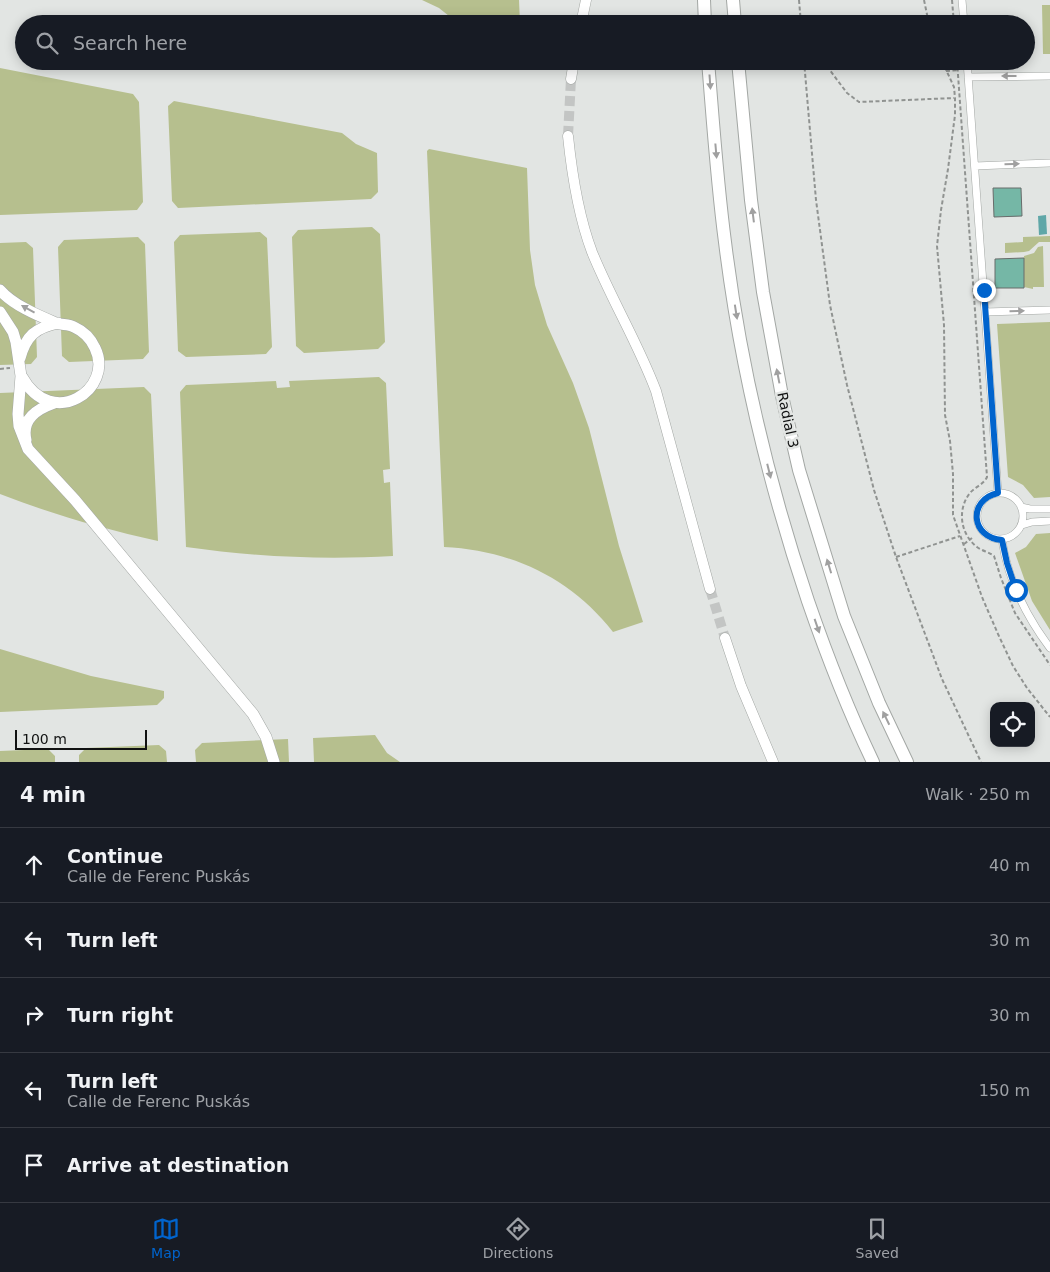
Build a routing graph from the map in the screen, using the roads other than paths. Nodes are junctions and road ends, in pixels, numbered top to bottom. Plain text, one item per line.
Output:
1 (586, 0) edge
2 (704, 0) edge
3 (733, 0) edge
4 (962, 0) edge
5 (583, 15) edge
6 (705, 15) edge
7 (734, 15) edge
8 (963, 15) edge
9 (572, 70) edge
10 (709, 70) edge
11 (739, 70) edge
12 (968, 70) edge
13 (1050, 76) edge
14 (968, 78) junction
15 (571, 79) tunnel mouth
16 (568, 136) tunnel mouth
17 (1050, 163) edge
18 (975, 166) junction
19 (0, 290) edge
20 (1050, 310) edge
21 (0, 312) edge
22 (985, 312) junction
23 (58, 324) junction
24 (19, 360) junction
25 (21, 376) junction
26 (54, 403) junction
27 (28, 449) junction
28 (998, 493) junction
29 (1021, 507) junction
30 (1050, 509) edge
31 (1050, 521) edge
32 (1022, 525) junction
33 (1002, 540) junction
34 (710, 589) tunnel mouth
35 (725, 638) tunnel mouth
36 (1050, 648) edge
37 (274, 762) edge
38 (773, 762) edge
39 (873, 762) edge
40 (908, 762) edge

1 - 5 street
2 - 6 highway
3 - 7 highway
4 - 8 street
9 - 15 street
10 -> 39 highway
40 -> 11 highway, Radial 3
12 - 14 street
13 -> 14 street
14 - 18 street
16 - 34 street
18 -> 17 street
18 - 22 street
23 -> 19 main road
22 -> 20 street
21 - 24 main road
22 - 28 street
23 - 24 main road
23 - 26 main road
24 - 25 main road
25 - 26 main road
25 - 27 main road
26 - 27 main road
27 - 37 main road
28 - 29 street
28 - 33 street
29 - 30 street
29 - 32 street
31 - 32 street
32 - 33 street
33 - 36 street
35 - 38 street

